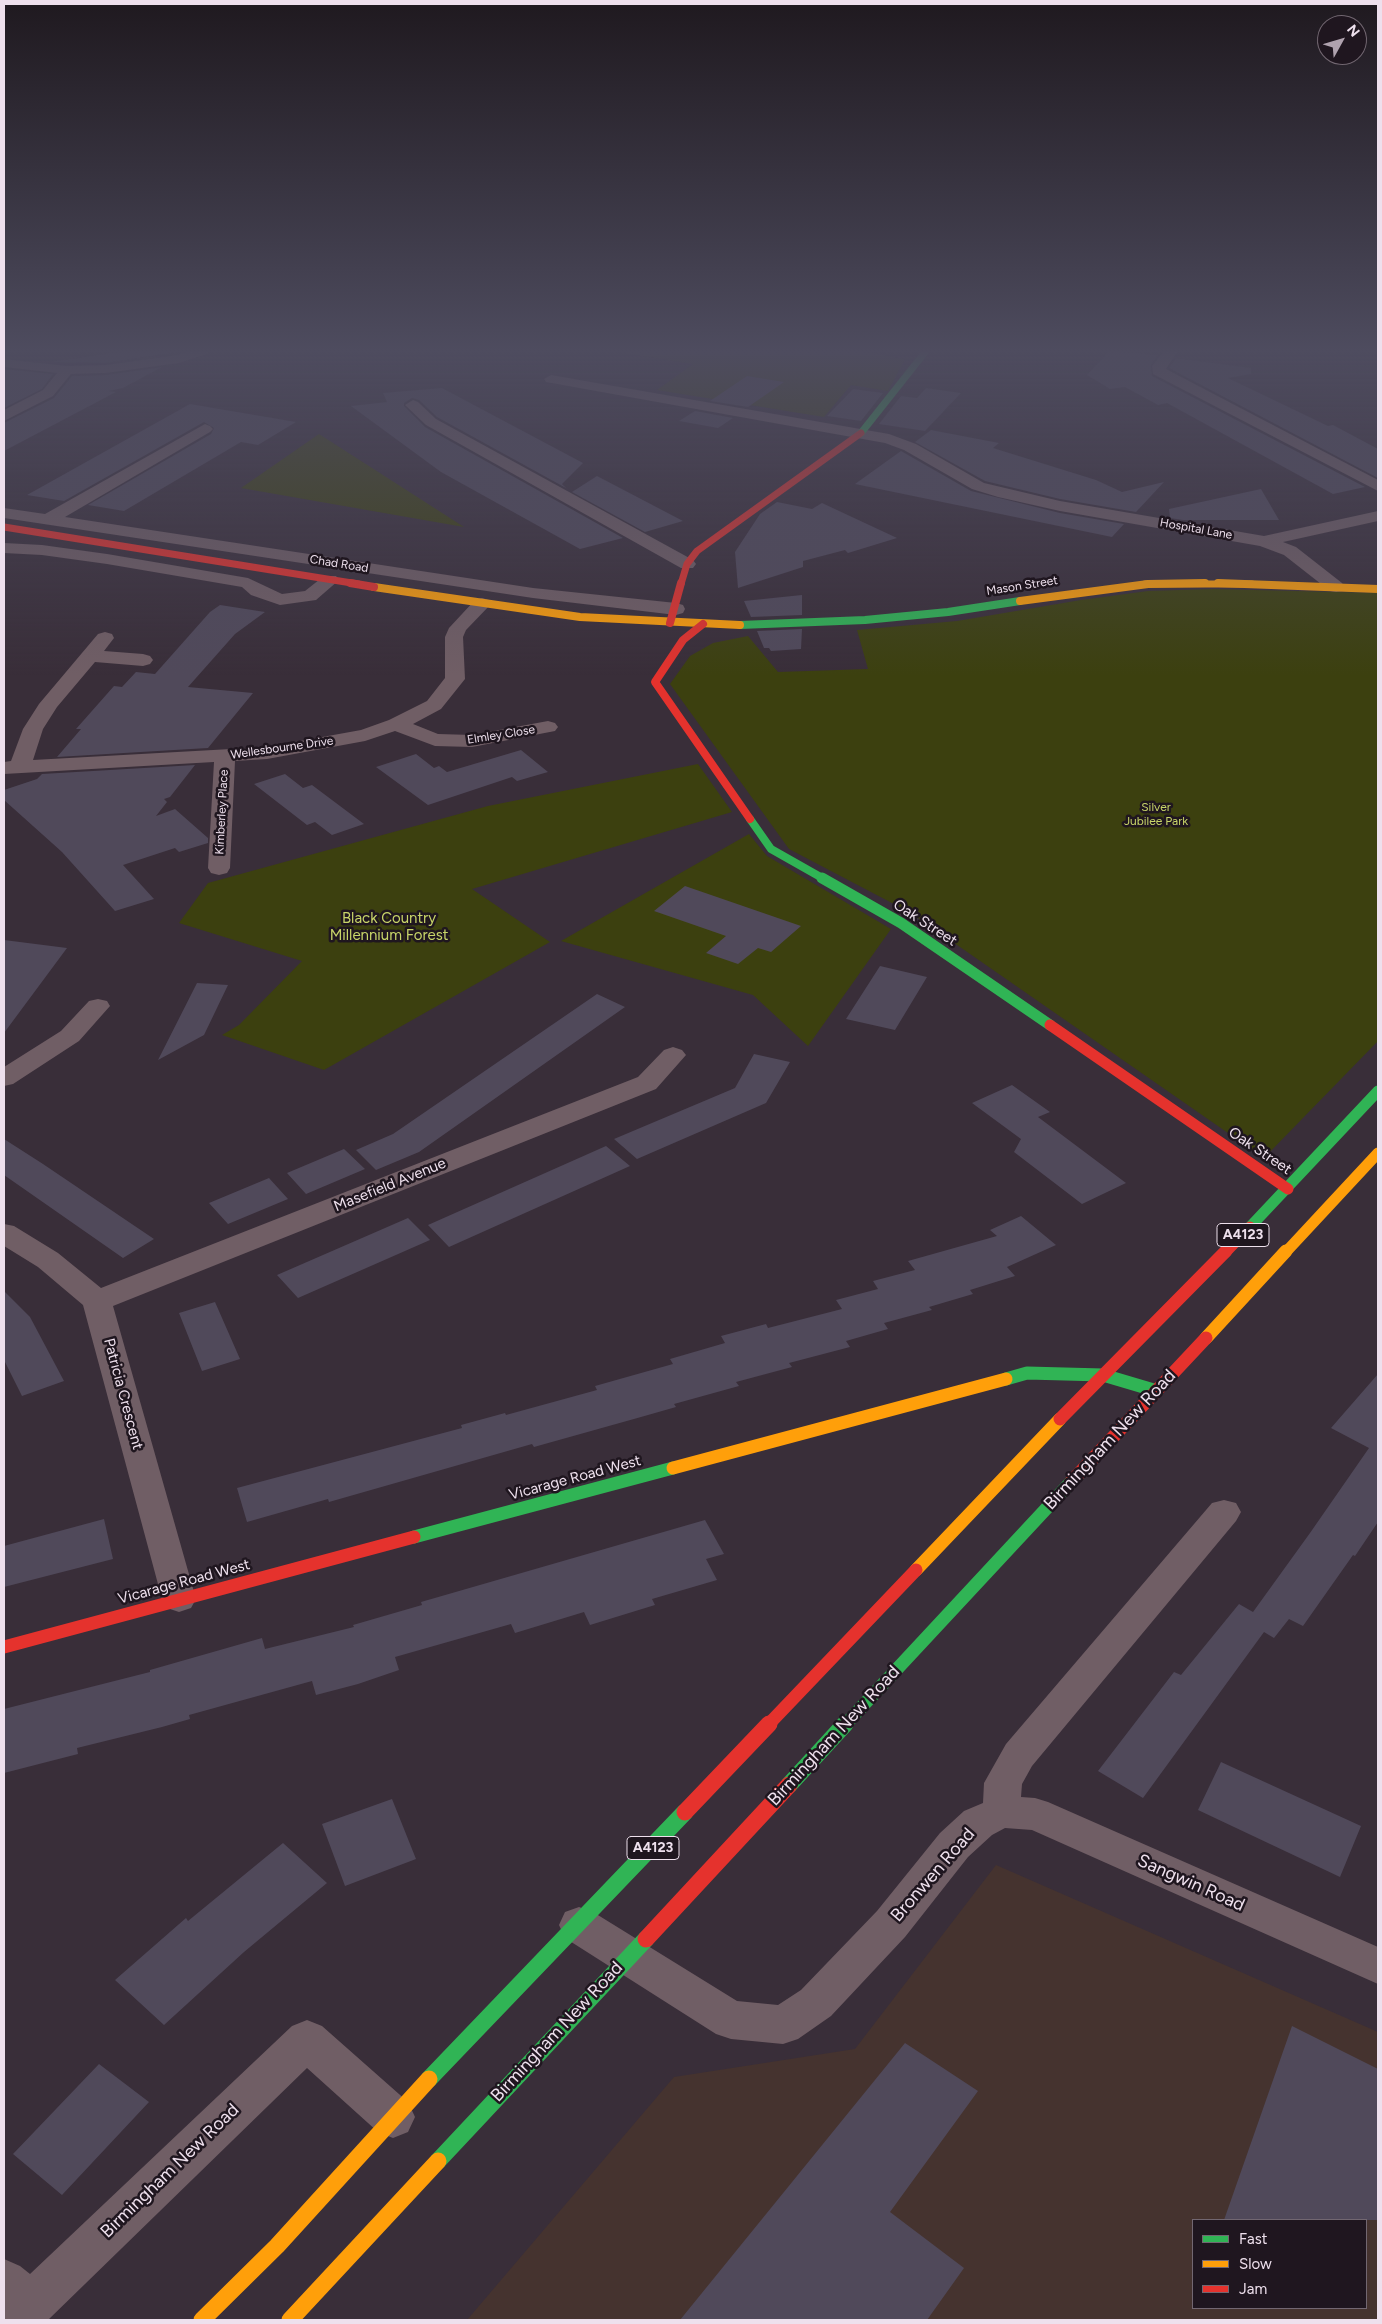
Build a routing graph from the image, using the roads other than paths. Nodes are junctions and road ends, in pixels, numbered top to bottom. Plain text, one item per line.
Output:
1 (151, 459) edge
2 (499, 459) edge
3 (824, 459) edge
4 (931, 459) edge
5 (1327, 459) edge
6 (1378, 486) edge
7 (4, 513) edge
8 (1378, 516) edge
9 (49, 519) junction
10 (4, 528) edge
11 (1264, 541) junction
12 (4, 548) edge
13 (687, 564) junction
14 (330, 580) junction
15 (1336, 587) junction
16 (1378, 589) edge
17 (482, 604) junction
18 (673, 616) junction
19 (703, 624) junction
20 (105, 638) dead end
21 (88, 656) junction
22 (143, 660) dead end
23 (396, 724) junction
24 (548, 727) dead end
25 (224, 756) junction
26 (12, 767) edge
27 (219, 868) dead end
28 (98, 1006) dead end
29 (673, 1055) dead end
30 (4, 1078) edge
31 (1378, 1091) edge
32 (1378, 1153) edge
33 (1378, 1163) edge
34 (1354, 1178) junction
35 (1288, 1189) junction
36 (4, 1233) edge
37 (97, 1301) junction
38 (1103, 1374) junction
39 (1156, 1391) junction
40 (1224, 1512) dead end
41 (179, 1599) junction
42 (4, 1647) edge
43 (1002, 1812) junction
44 (579, 1925) junction
45 (627, 1957) junction
46 (1378, 1966) edge
47 (393, 2117) junction
48 (17, 2302) edge
49 (202, 2320) edge
50 (290, 2320) edge

1 - 9 street
2 - 13 street
3 - 13 main road
4 - 11 street, Hospital Lane
5 - 6 street
7 - 9 street, Chad Road
8 - 11 street, Hospital Lane
9 - 18 street, Chad Road
10 - 14 main road, Chad Road
11 - 15 street
12 - 14 street
13 - 18 main road
14 - 17 main road, Chad Road
15 - 16 main road, Mason Street
15 - 19 main road, Mason Street
17 - 18 main road, Chad Road
17 - 23 street, Wellesbourne Drive
18 - 19 main road, Mason Street
19 - 35 main road, Oak Street
20 - 21 street
21 - 22 street
21 - 26 street
23 - 24 street, Elmley Close
23 - 25 street, Wellesbourne Drive
25 - 26 street, Wellesbourne Drive
25 - 27 street, Kimberley Place
28 - 30 street
29 - 37 street, Masefield Avenue
31 - 35 main road, A4123
32 - 34 main road, Birmingham New Road / A4123
33 - 34 street
34 - 39 main road, Birmingham New Road / A4123
35 - 38 main road, A4123
36 - 37 street
37 - 41 street, Patricia Crescent
38 - 39 main road, Vicarage Road West
38 - 41 main road, Vicarage Road West
38 - 44 main road, A4123
39 - 45 main road, Birmingham New Road / A4123
40 - 43 street
41 - 42 main road, Vicarage Road West
43 - 45 street, Bronwen Road
43 - 46 street, Sangwin Road
44 - 45 street, Bronwen Road
44 - 47 main road, A4123
45 - 50 main road, Birmingham New Road / A4123
47 - 48 street, Birmingham New Road
47 - 49 main road, A4123

